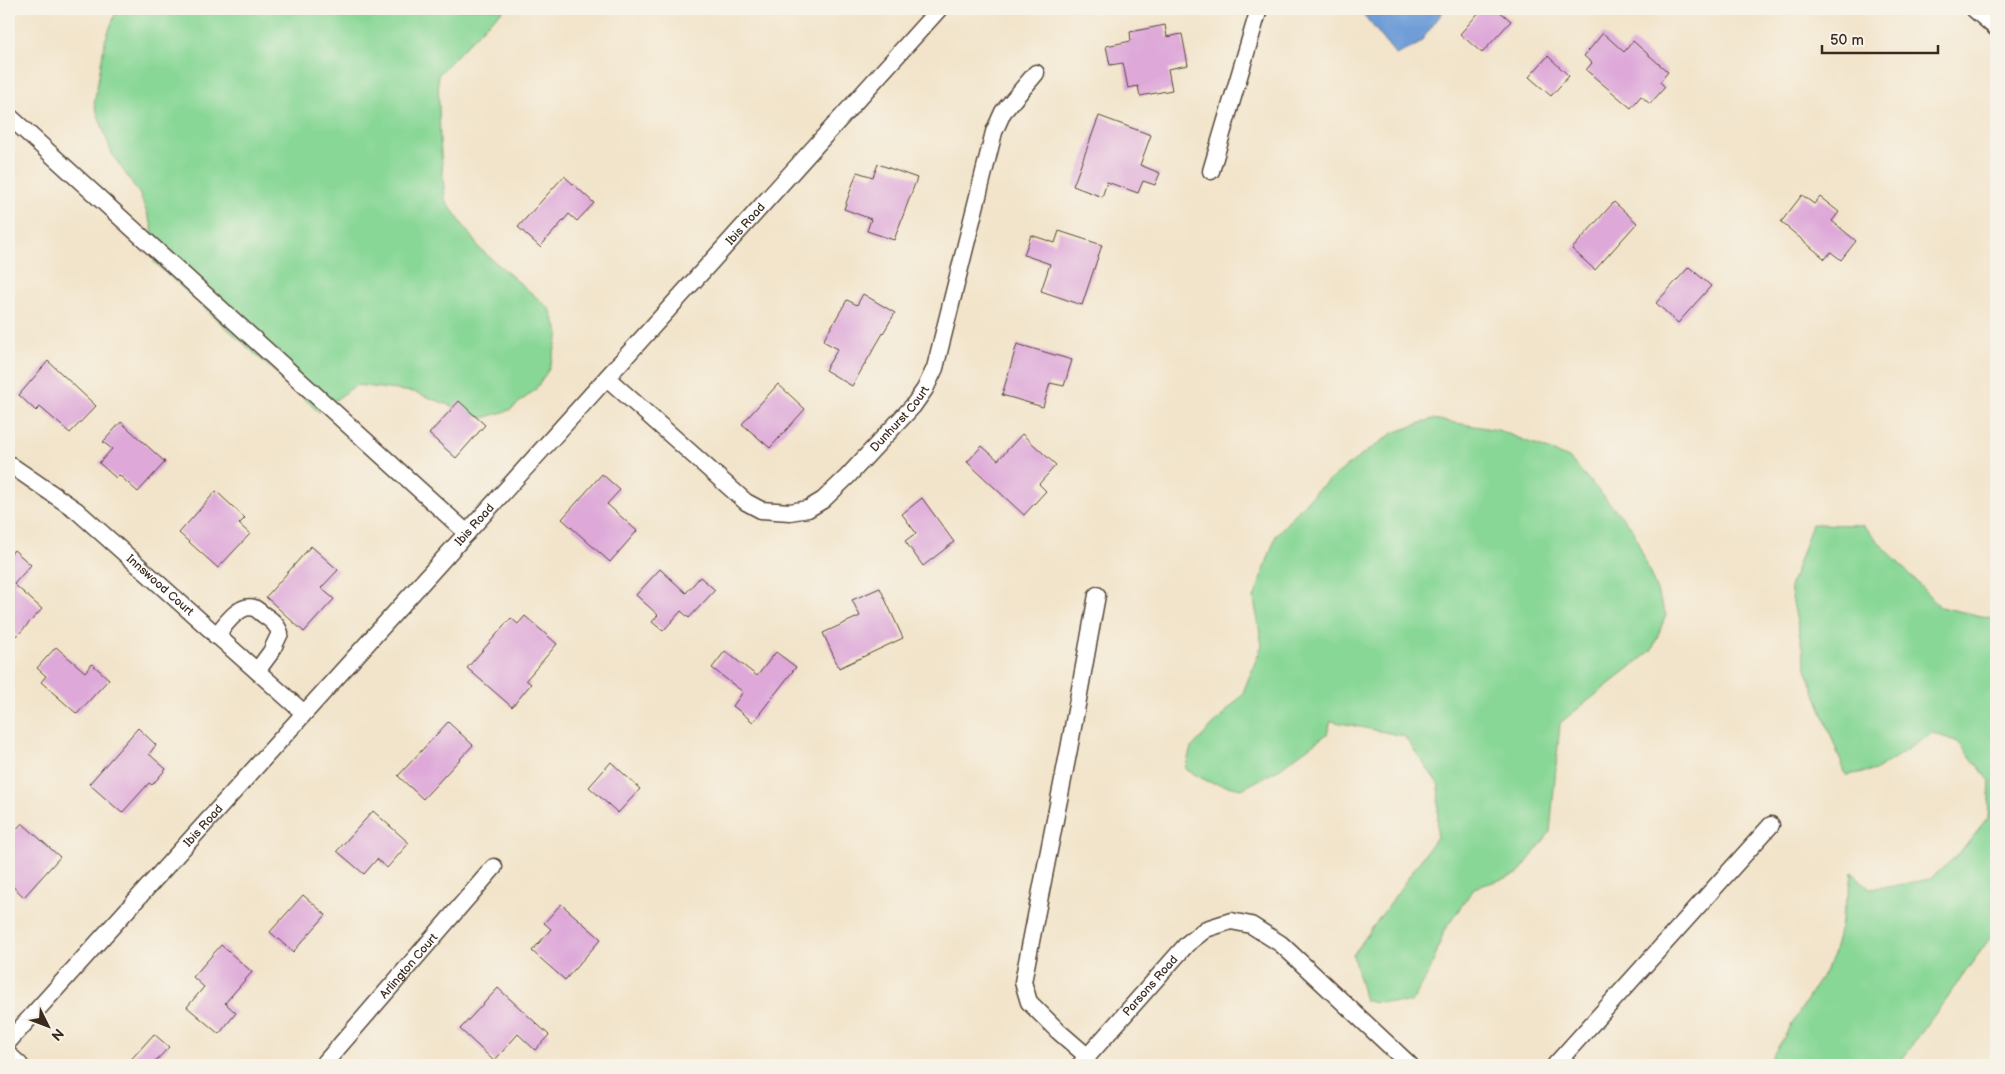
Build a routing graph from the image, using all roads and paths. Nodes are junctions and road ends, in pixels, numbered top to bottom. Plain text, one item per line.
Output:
1 (939, 9) edge
2 (1259, 9) edge
3 (1974, 9) edge
4 (1996, 28) edge
5 (1036, 74) dead end
6 (9, 116) edge
7 (1211, 171) dead end
8 (607, 378) junction
9 (9, 464) edge
10 (467, 533) junction
11 (1097, 595) dead end
12 (216, 636) junction
13 (257, 671) junction
14 (304, 713) junction
15 (1771, 825) dead end
16 (494, 867) dead end
17 (9, 1041) edge
18 (9, 1055) edge
19 (1084, 1061) edge
20 (20, 1065) edge
21 (323, 1065) edge
22 (1410, 1065) edge
23 (1555, 1065) edge

1 - 8 street, Ibis Road
2 - 7 street
3 - 4 street
5 - 8 street, Dunhurst Court
6 - 10 street
8 - 10 street, Ibis Road
9 - 12 street, Innswood Court
10 - 14 street, Ibis Road
11 - 19 street
12 - 13 street, Innswood Court
12 - 13 street
13 - 14 street, Innswood Court
14 - 17 street, Ibis Road
15 - 23 street
16 - 21 street, Arlington Court
18 - 20 street
19 - 22 street, Parsons Road

